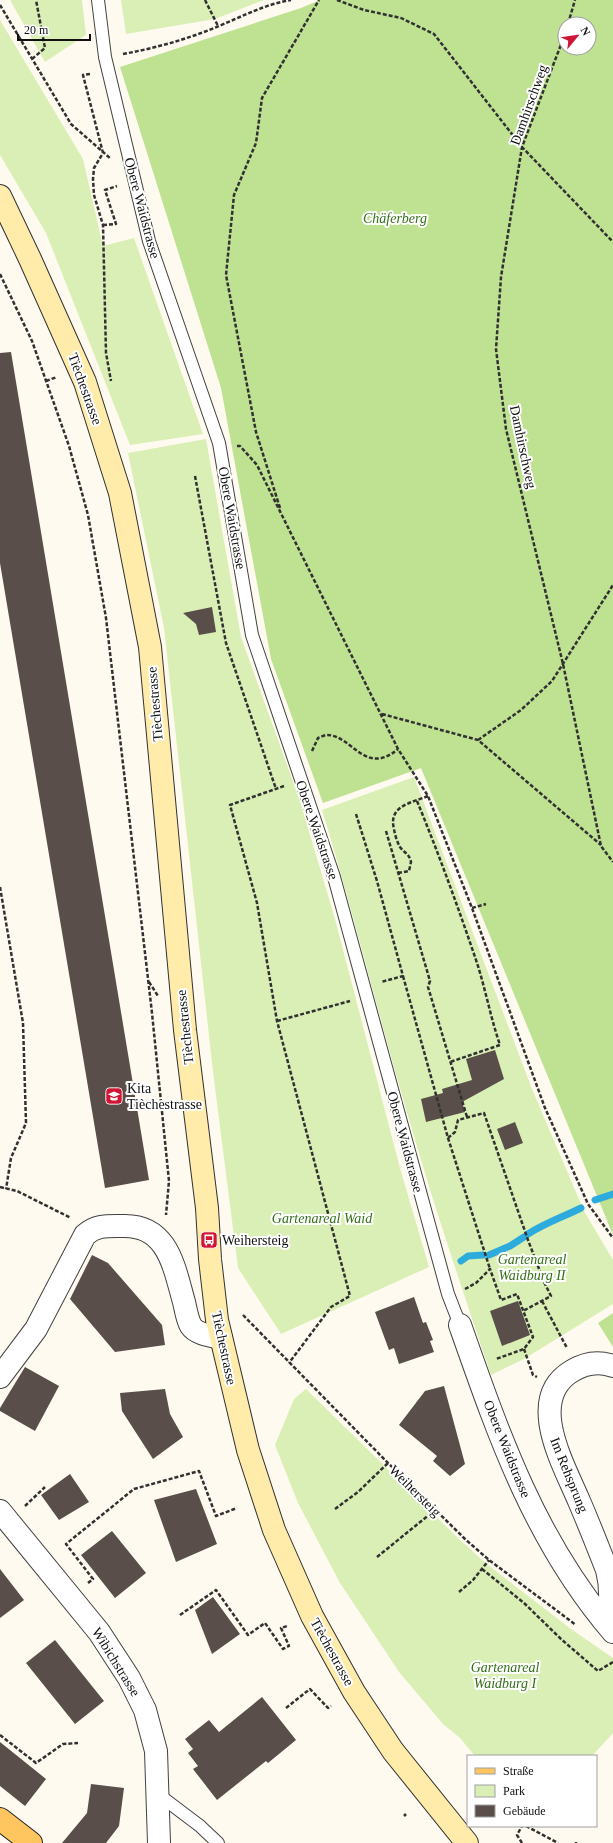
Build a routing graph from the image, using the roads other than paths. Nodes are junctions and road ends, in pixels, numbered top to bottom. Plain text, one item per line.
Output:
1 (98, 0) edge
2 (0, 196) edge
3 (460, 1325) joint
4 (221, 1338) junction
5 (613, 1366) edge
6 (0, 1377) edge
7 (0, 1511) edge
8 (610, 1629) edge
9 (159, 1795) junction
10 (0, 1819) edge
11 (30, 1843) edge
12 (159, 1843) edge
13 (218, 1843) edge
14 (467, 1843) edge

1 - 3 lane, Obere Waidstrasse
2 - 4 street, Tièchestrasse
3 - 8 street, Obere Waidstrasse
4 - 6 street
4 - 14 street, Tièchestrasse
5 - 8 street, Im Rehsprung
7 - 9 street, Wibichstrasse
9 - 12 street, Wibichstrasse
9 - 13 lane
10 - 11 main road

